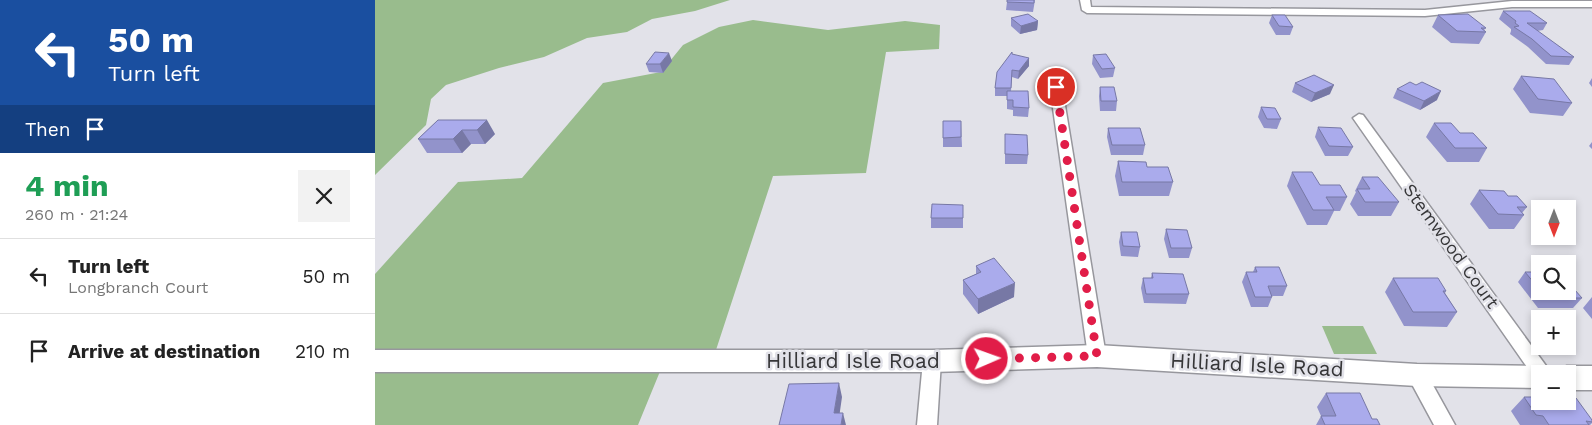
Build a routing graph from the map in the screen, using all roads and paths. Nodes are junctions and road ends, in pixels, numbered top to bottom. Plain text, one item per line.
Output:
1 (1592, 4) edge
2 (1086, 5) edge
3 (1056, 87) dead end
4 (1359, 118) dead end
5 (1097, 356) junction
6 (375, 361) edge
7 (932, 361) junction
8 (1537, 365) edge
9 (1417, 375) junction
10 (1531, 377) edge
11 (1576, 378) edge
12 (1592, 378) edge
13 (927, 425) edge
14 (1445, 425) edge

1 - 2 street
3 - 5 street
4 - 8 street, Stemwood Court
5 - 7 street, Hilliard Isle Road
5 - 9 street, Hilliard Isle Road
6 - 7 street, Hilliard Isle Road
7 - 13 street
9 - 10 street, Hilliard Isle Road
9 - 14 street
11 - 12 street

